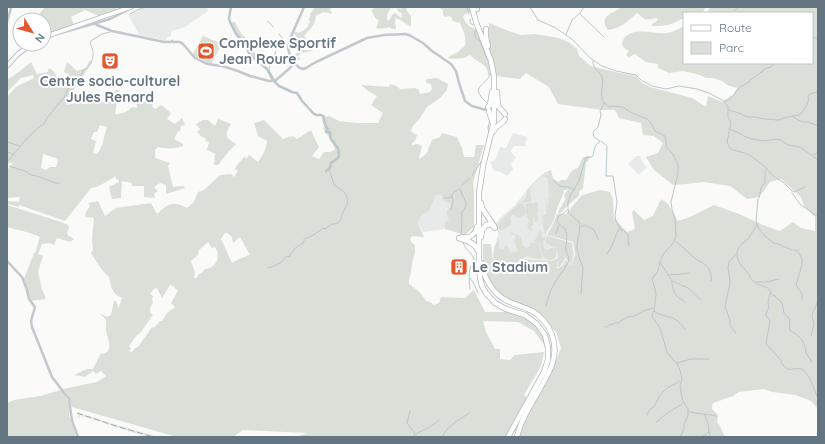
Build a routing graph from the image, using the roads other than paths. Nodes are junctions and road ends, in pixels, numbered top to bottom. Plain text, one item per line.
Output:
1 (133, 7) edge
2 (304, 7) edge
3 (11, 8) edge
4 (474, 8) edge
5 (126, 11) junction
6 (112, 14) junction
7 (7, 22) edge
8 (96, 23) junction
9 (486, 29) dead end
10 (52, 36) edge
11 (52, 36) edge
12 (482, 37) junction
13 (22, 52) edge
14 (491, 55) junction
15 (294, 64) junction
16 (7, 66) edge
17 (494, 69) junction
18 (487, 109) junction
19 (489, 142) junction
20 (489, 150) junction
21 (482, 182) junction
22 (479, 207) junction
23 (7, 261) edge
24 (481, 264) junction
25 (479, 275) junction
26 (78, 437) edge
27 (508, 437) edge
28 (516, 437) edge

1 - 5 main road
1 - 6 main road
2 - 15 street
3 - 7 street
4 - 12 highway
4 - 12 highway
4 - 14 highway
5 - 6 main road
5 - 8 street
6 - 10 main road
8 - 11 street
8 - 15 street
9 - 14 highway
12 - 17 highway
13 - 16 main road
14 - 17 highway
15 - 18 street
17 - 18 highway
17 - 19 highway
17 - 20 highway
17 - 20 highway
18 - 19 highway
19 - 22 highway
20 - 21 highway
21 - 24 highway
21 - 24 highway
22 - 25 highway
22 - 25 highway
23 - 26 street
24 - 28 highway
25 - 27 highway

